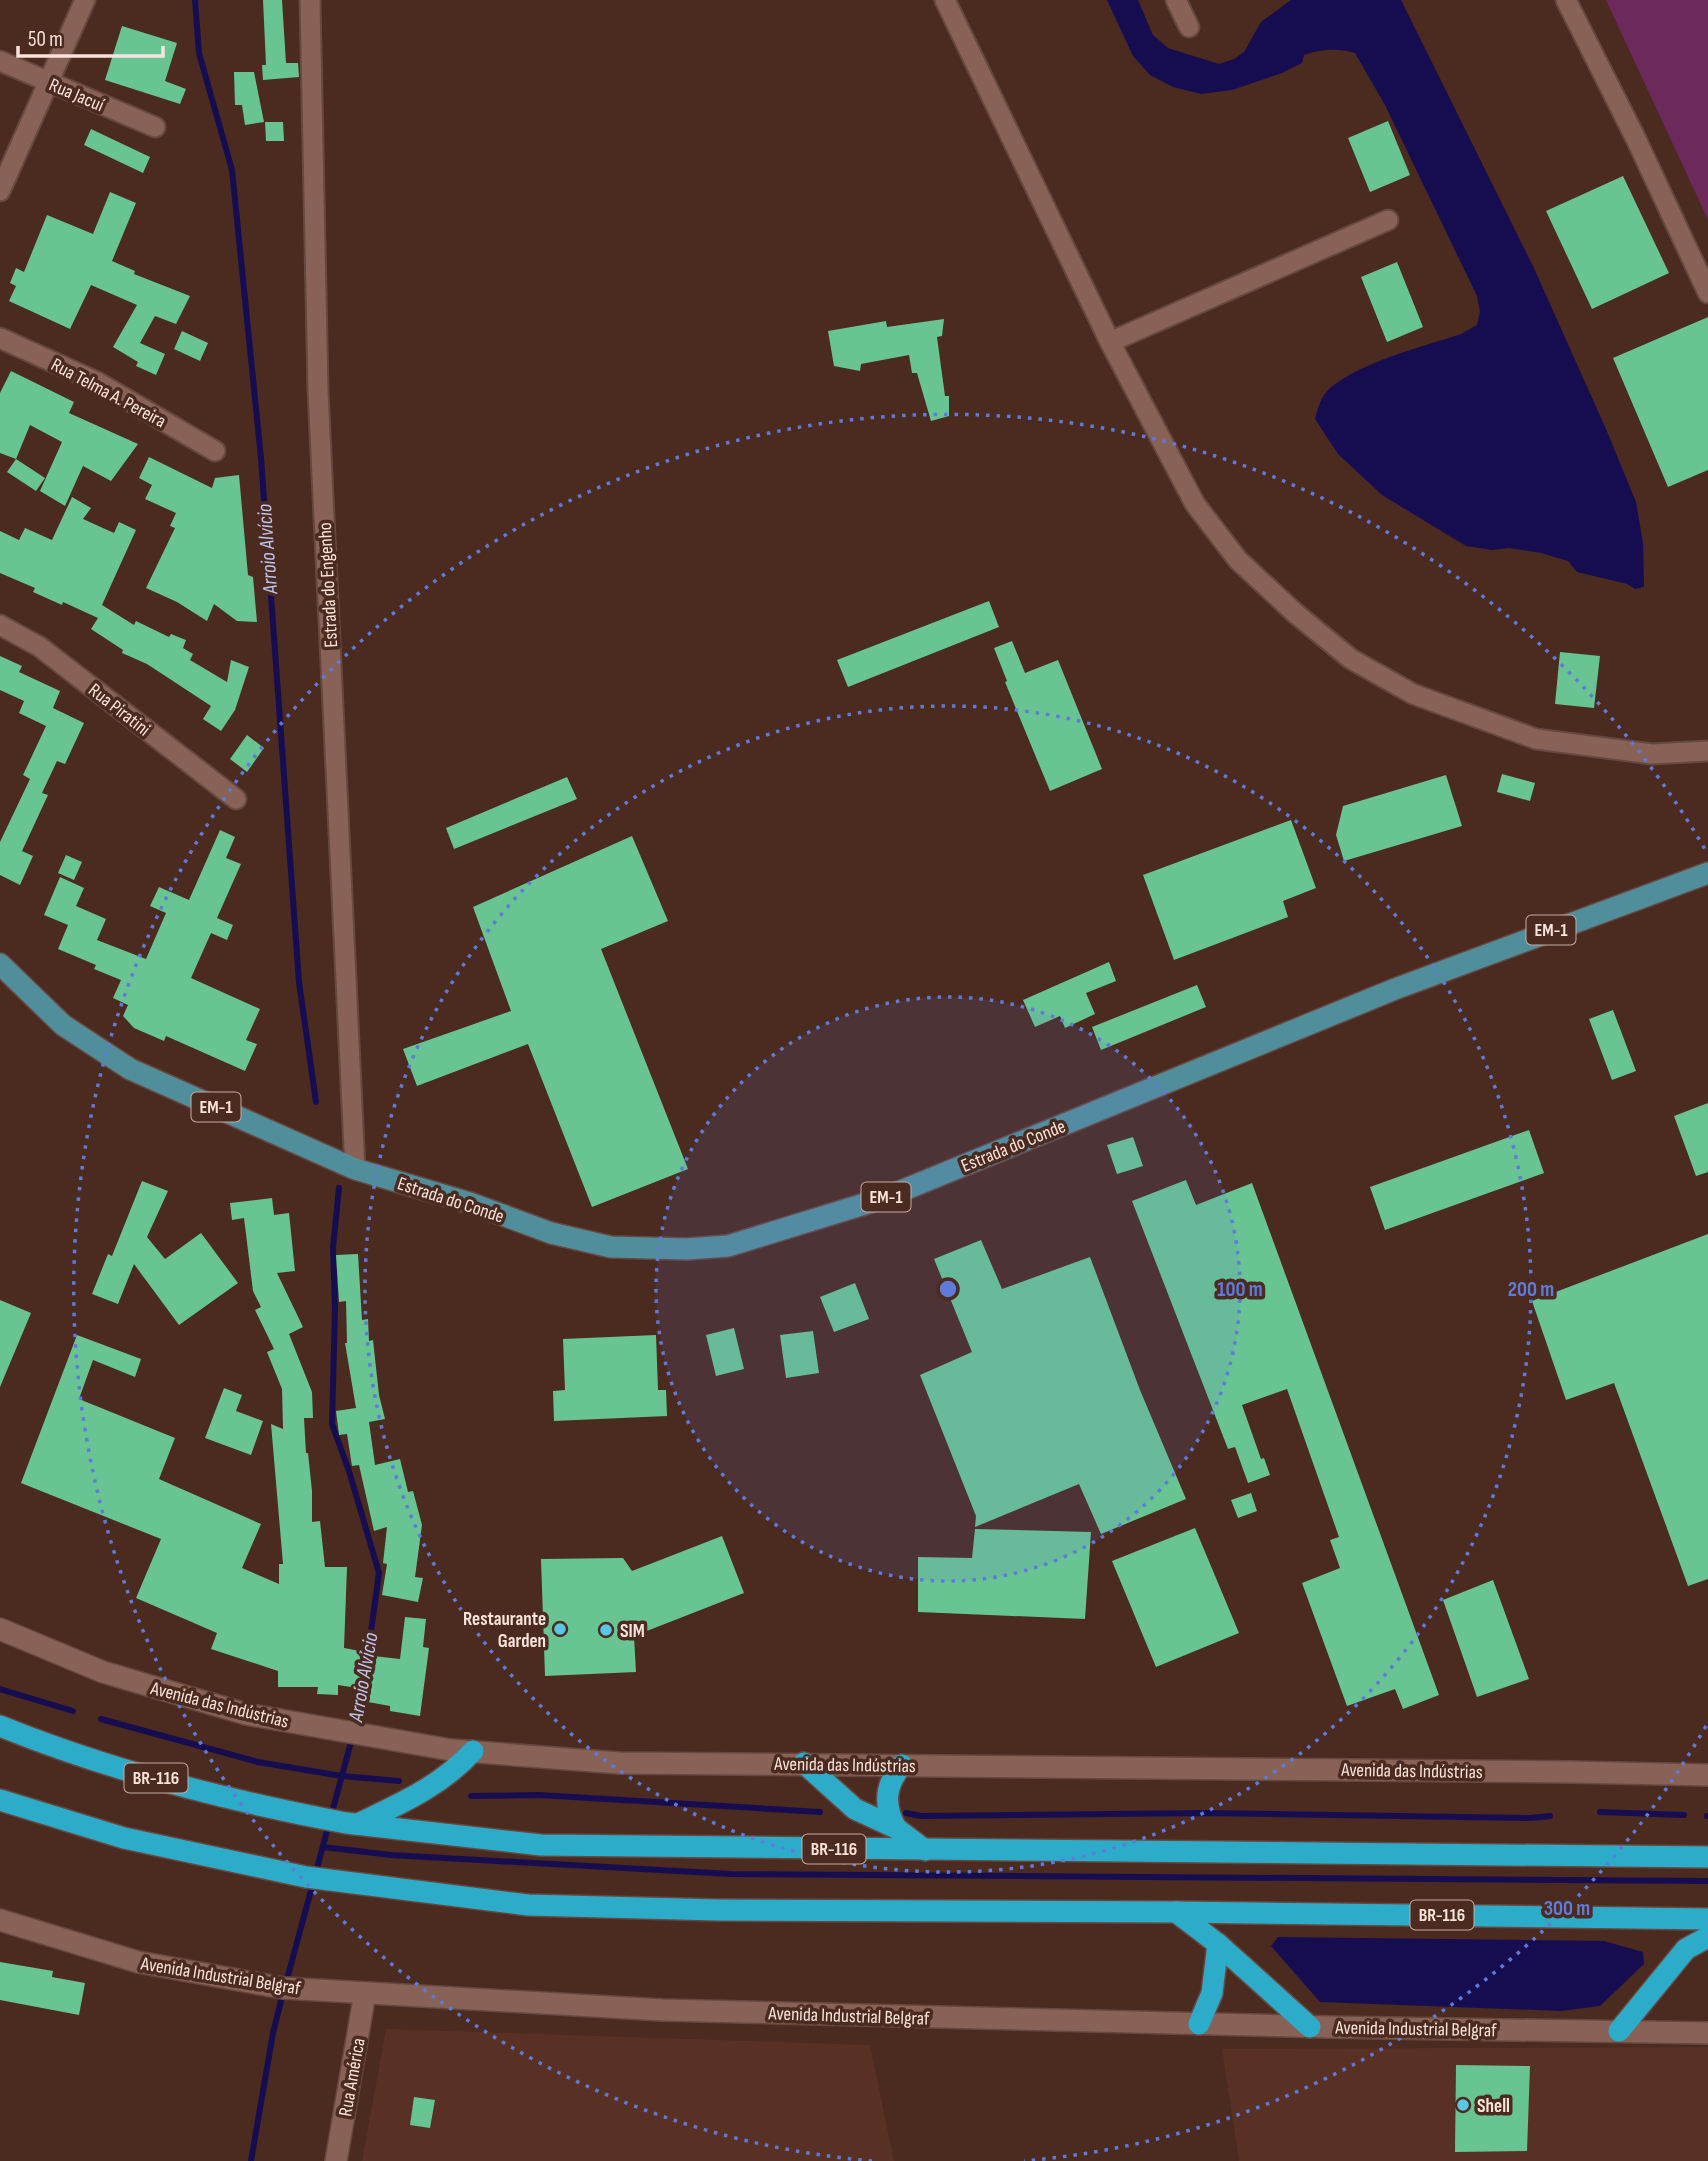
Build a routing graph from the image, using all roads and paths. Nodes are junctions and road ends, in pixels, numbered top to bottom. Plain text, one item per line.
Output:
1 (85, 0) edge
2 (310, 0) edge
3 (945, 0) edge
4 (1176, 0) edge
5 (1566, 0) edge
6 (1189, 27) dead end
7 (0, 61) edge
8 (48, 82) junction
9 (155, 127) dead end
10 (0, 191) edge
11 (1388, 220) dead end
12 (1708, 293) edge
13 (0, 338) edge
14 (1110, 342) junction
15 (215, 452) dead end
16 (0, 625) edge
17 (1708, 752) edge
18 (236, 799) dead end
19 (1708, 873) edge
20 (0, 964) edge
21 (355, 1169) junction
22 (0, 1629) edge
23 (0, 1726) edge
24 (473, 1751) junction
25 (804, 1763) junction
26 (902, 1765) junction
27 (1708, 1775) edge
28 (0, 1800) edge
29 (352, 1824) junction
30 (896, 1828) junction
31 (925, 1850) junction
32 (1708, 1857) edge
33 (1176, 1912) junction
34 (1708, 1919) edge
35 (0, 1920) edge
36 (1708, 1937) edge
37 (1218, 1944) junction
38 (365, 1993) junction
39 (1199, 2024) junction
40 (1310, 2027) junction
41 (1619, 2031) junction
42 (1708, 2033) edge
43 (336, 2161) edge

1 - 8 street
2 - 21 street, Estrada do Engenho
3 - 14 street
4 - 6 street
5 - 12 street
7 - 8 street, Rua Jacuí
8 - 9 street, Rua Jacuí
8 - 10 street
11 - 14 street
13 - 15 street, Rua Telma A. Pereira
14 - 17 street
16 - 18 street, Rua Piratini
19 - 21 main road, Estrada do Conde / EM-1
20 - 21 main road, Estrada do Conde / EM-1
22 - 24 main road, Avenida das Indústrias
23 - 29 highway, BR-116
24 - 25 main road, Avenida das Indústrias
24 - 29 highway
25 - 26 main road, Avenida das Indústrias
25 - 30 highway
26 - 27 main road, Avenida das Indústrias
26 - 30 highway
28 - 33 highway, BR-116
29 - 31 highway, BR-116
30 - 31 highway
31 - 32 highway, BR-116
33 - 34 highway, BR-116
33 - 37 highway
35 - 38 main road, Avenida Industrial Belgraf
36 - 41 highway
37 - 39 highway
37 - 40 highway
38 - 39 main road, Avenida Industrial Belgraf
38 - 43 main road, Rua América
39 - 40 main road, Avenida Industrial Belgraf
40 - 41 main road, Avenida Industrial Belgraf
41 - 42 main road, Avenida Industrial Belgraf

